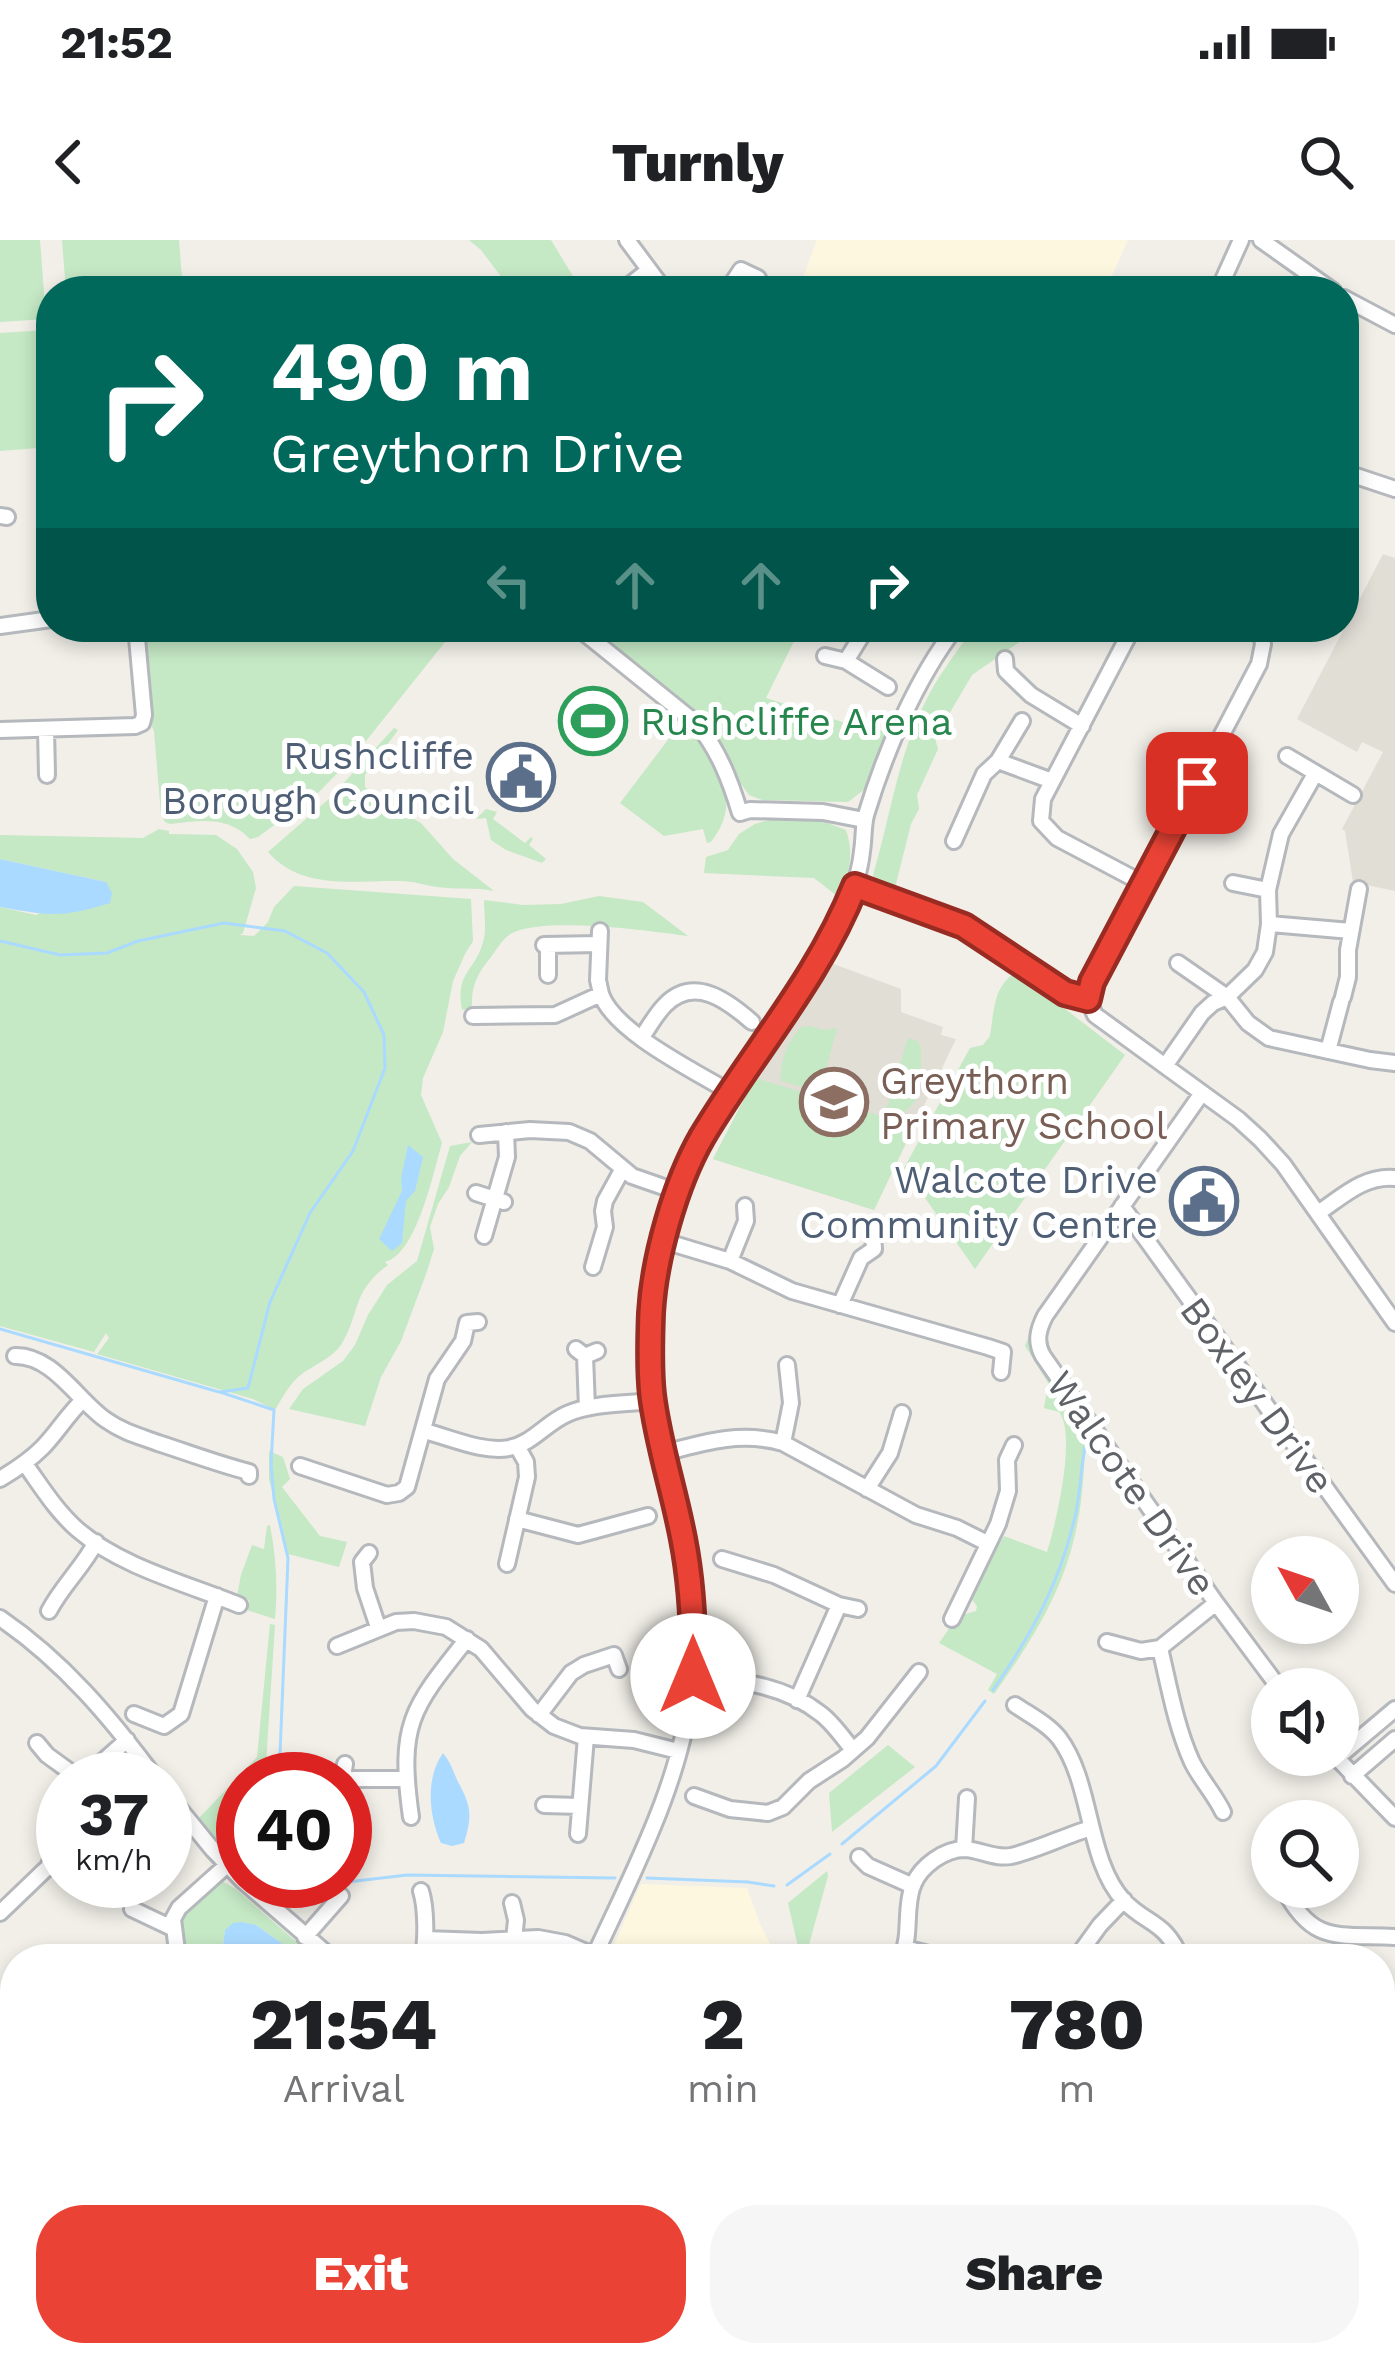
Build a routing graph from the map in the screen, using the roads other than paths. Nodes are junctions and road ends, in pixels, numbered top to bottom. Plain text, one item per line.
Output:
1 (1241, 240) edge
2 (1262, 240) edge
3 (631, 242) edge
4 (649, 270) junction
5 (641, 276) edge
6 (653, 276) edge
7 (1225, 276) edge
8 (1312, 276) edge
9 (1359, 306) edge
10 (1395, 326) edge
11 (1359, 477) edge
12 (1395, 489) edge
13 (36, 621) edge
14 (0, 626) edge
15 (137, 642) edge
16 (596, 642) edge
17 (858, 642) edge
18 (947, 642) edge
19 (1125, 642) edge
20 (1263, 642) edge
21 (825, 656) dead end
22 (1005, 659) dead end
23 (846, 662) junction
24 (888, 687) dead end
25 (1022, 721) dead end
26 (1082, 726) junction
27 (46, 729) junction
28 (0, 730) edge
29 (1287, 756) dead end
30 (998, 761) junction
31 (1315, 774) junction
32 (47, 775) dead end
33 (1052, 781) junction
34 (1353, 795) dead end
35 (864, 820) junction
36 (954, 841) dead end
37 (1233, 883) dead end
38 (1144, 884) junction
39 (855, 886) junction
40 (1359, 889) dead end
41 (1268, 890) junction
42 (1269, 924) junction
43 (1351, 931) junction
44 (1178, 963) dead end
45 (548, 975) dead end
46 (601, 994) junction
47 (1227, 997) junction
48 (1088, 999) junction
49 (473, 1016) dead end
50 (747, 1022) dead end
51 (642, 1037) junction
52 (1328, 1051) junction
53 (1395, 1063) edge
54 (1165, 1066) junction
55 (1202, 1093) junction
56 (731, 1094) junction
57 (506, 1132) junction
58 (479, 1135) dead end
59 (622, 1170) junction
60 (1395, 1178) edge
61 (679, 1192) junction
62 (476, 1193) dead end
63 (499, 1200) junction
64 (746, 1206) dead end
65 (1122, 1206) junction
66 (1318, 1214) junction
67 (873, 1233) dead end
68 (484, 1236) dead end
69 (664, 1241) junction
70 (730, 1261) junction
71 (593, 1267) dead end
72 (840, 1305) junction
73 (478, 1322) dead end
74 (1395, 1323) edge
75 (586, 1352) dead end
76 (15, 1356) dead end
77 (787, 1365) dead end
78 (1001, 1372) dead end
79 (82, 1400) junction
80 (653, 1401) junction
81 (587, 1408) junction
82 (902, 1413) dead end
83 (880, 1424) dead end
84 (424, 1430) junction
85 (898, 1430) junction
86 (783, 1443) junction
87 (517, 1446) junction
88 (664, 1453) junction
89 (1005, 1454) dead end
90 (25, 1463) junction
91 (301, 1466) dead end
92 (252, 1471) dead end
93 (0, 1480) edge
94 (867, 1490) junction
95 (517, 1519) junction
96 (640, 1522) dead end
97 (96, 1542) junction
98 (987, 1543) junction
99 (360, 1558) dead end
100 (722, 1559) dead end
101 (506, 1564) dead end
102 (1395, 1584) edge
103 (217, 1596) junction
104 (1216, 1604) junction
105 (239, 1605) dead end
106 (839, 1605) junction
107 (858, 1609) dead end
108 (49, 1611) dead end
109 (0, 1618) edge
110 (952, 1618) dead end
111 (378, 1627) junction
112 (467, 1639) junction
113 (1107, 1642) dead end
114 (337, 1646) dead end
115 (1160, 1648) junction
116 (619, 1657) dead end
117 (1264, 1668) edge
118 (919, 1672) dead end
119 (693, 1676) junction
120 (884, 1687) dead end
121 (898, 1698) junction
122 (797, 1700) junction
123 (1395, 1709) edge
124 (134, 1714) dead end
125 (539, 1715) junction
126 (1016, 1726) dead end
127 (586, 1737) junction
128 (1359, 1738) edge
129 (1395, 1739) edge
130 (127, 1740) junction
131 (37, 1743) dead end
132 (854, 1750) junction
133 (678, 1751) junction
134 (44, 1752) edge
135 (113, 1752) edge
136 (136, 1752) edge
137 (1359, 1769) edge
138 (372, 1776) edge
139 (1353, 1776) edge
140 (406, 1779) junction
141 (694, 1796) dead end
142 (967, 1798) dead end
143 (544, 1805) dead end
144 (580, 1806) junction
145 (1222, 1812) dead end
146 (412, 1817) dead end
147 (1395, 1819) edge
148 (192, 1823) edge
149 (1091, 1828) junction
150 (578, 1834) dead end
151 (964, 1849) junction
152 (216, 1852) edge
153 (859, 1857) dead end
154 (216, 1875) edge
155 (36, 1878) edge
156 (913, 1886) junction
157 (421, 1891) dead end
158 (1124, 1900) junction
159 (512, 1903) dead end
160 (273, 1908) edge
161 (330, 1908) edge
162 (1296, 1908) edge
163 (132, 1909) dead end
164 (0, 1912) edge
165 (172, 1928) junction
166 (305, 1937) junction
167 (1395, 1937) edge
168 (514, 1939) junction
169 (425, 1940) junction
170 (175, 1944) edge
171 (314, 1944) edge
172 (424, 1944) edge
173 (514, 1944) edge
174 (567, 1944) edge
175 (600, 1944) edge
176 (904, 1944) edge
177 (1086, 1944) edge
178 (1174, 1944) edge

1 - 7 street
2 - 8 street
3 - 4 street
4 - 5 street
4 - 6 street
9 - 10 street
11 - 12 street
13 - 14 street
15 - 27 street
16 - 35 street
17 - 23 street
18 - 35 street
19 - 26 street
20 - 38 street
21 - 23 street
22 - 26 street
23 - 24 street
25 - 30 street
26 - 33 street
27 - 28 street
27 - 32 street
29 - 31 street
30 - 33 street
30 - 36 street
31 - 34 street
31 - 41 street
33 - 38 street
35 - 39 street
37 - 41 street
38 - 48 street
39 - 48 street
39 - 56 street
40 - 43 street
41 - 42 street
42 - 43 street
42 - 47 street
43 - 52 street
44 - 47 street
45 - 46 street
46 - 49 street
46 - 51 street
47 - 52 street
47 - 54 street
48 - 54 street
50 - 51 street
51 - 56 street
52 - 53 street
54 - 55 street
55 - 65 street, Walcote Drive
55 - 66 street
56 - 61 street
57 - 58 street
57 - 59 street
57 - 63 street
59 - 61 street
59 - 71 street
60 - 66 street
61 - 69 street
62 - 63 street
63 - 68 street
64 - 70 street
65 - 102 street, Boxley Drive
65 - 104 street, Walcote Drive
66 - 74 street
67 - 72 street
69 - 70 street
69 - 80 street
70 - 72 street
72 - 78 street
73 - 84 street
75 - 81 street
76 - 79 street
77 - 86 street
79 - 90 street
79 - 92 street
80 - 81 street
80 - 88 street
81 - 87 street
82 - 85 street
83 - 85 street
84 - 87 street
84 - 91 street
85 - 94 street
86 - 88 street
86 - 94 street
87 - 95 street
88 - 119 street
89 - 98 street
90 - 93 street
90 - 97 street
94 - 98 street
95 - 96 street
95 - 101 street
97 - 103 street
97 - 108 street
98 - 110 street
99 - 111 street
100 - 106 street
103 - 105 street
103 - 124 street
104 - 115 street
104 - 117 street, Walcote Drive
106 - 107 street
106 - 122 street
109 - 130 street
111 - 112 street
111 - 114 street
112 - 125 street
112 - 140 street
113 - 115 street
115 - 145 street
116 - 125 street
118 - 121 street
119 - 122 street
119 - 133 street
120 - 121 street
121 - 132 street
122 - 132 street
123 - 128 street
125 - 127 street
126 - 149 street
127 - 133 street
127 - 144 street
129 - 137 street
130 - 135 street
130 - 136 street
131 - 134 street
132 - 141 street
133 - 175 street
138 - 140 street
139 - 147 street
140 - 146 street
142 - 151 street
143 - 144 street
144 - 150 street
148 - 152 street
149 - 151 street
149 - 158 street
151 - 156 street
153 - 156 street
154 - 165 street
155 - 164 street
156 - 176 street
157 - 169 street
158 - 177 street
158 - 178 street
159 - 168 street
160 - 166 street
161 - 166 street
162 - 167 street
163 - 165 street
165 - 170 street
166 - 171 street
168 - 169 street
168 - 173 street
168 - 174 street
169 - 172 street

